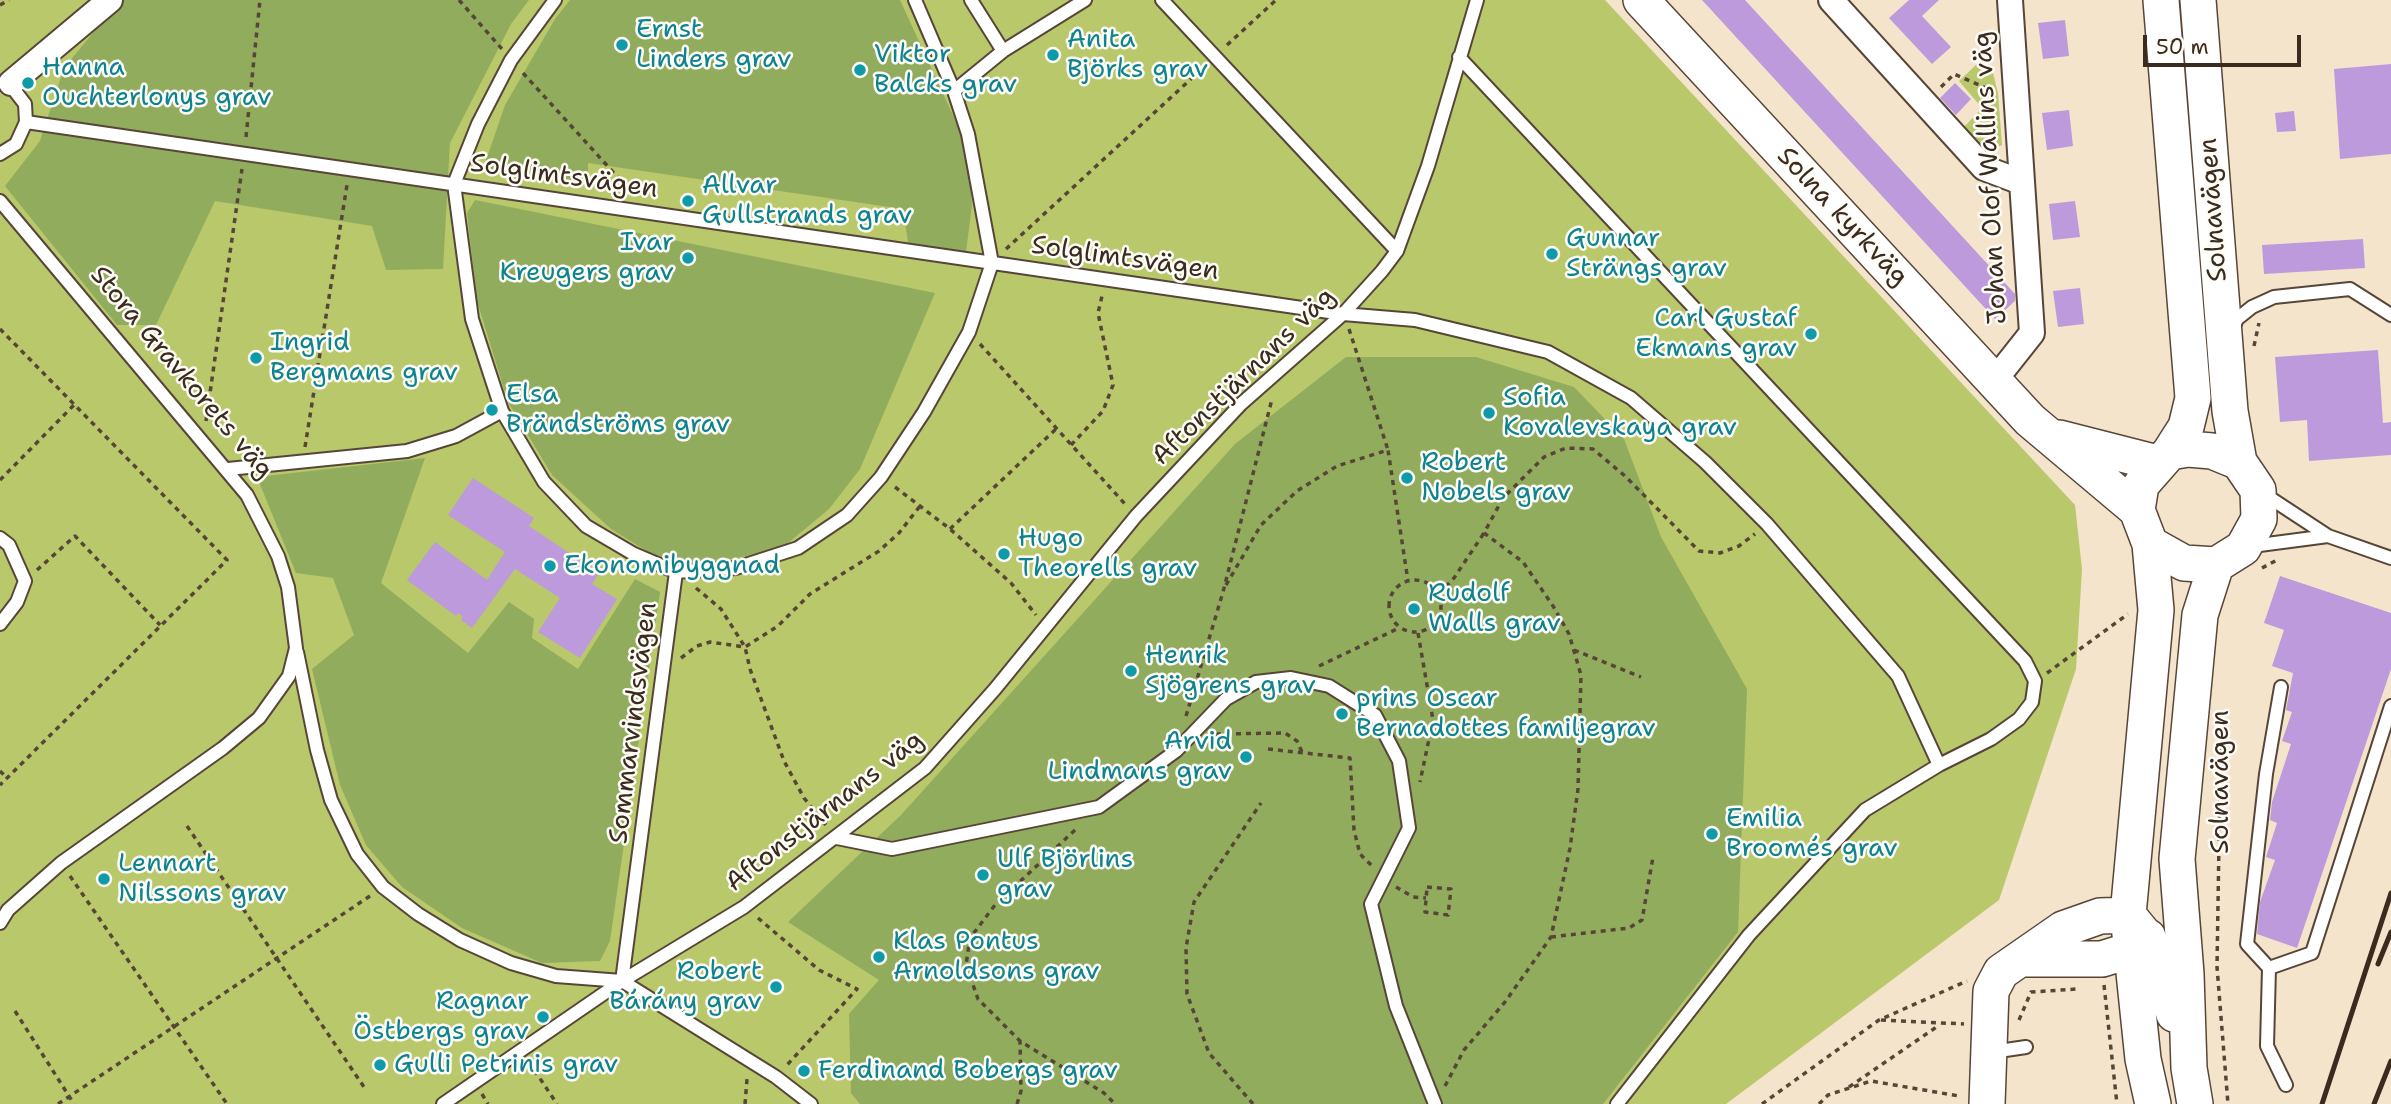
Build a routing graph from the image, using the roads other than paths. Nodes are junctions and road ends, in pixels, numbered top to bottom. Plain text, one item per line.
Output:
1 (110, 0) edge
2 (555, 0) edge
3 (915, 0) edge
4 (971, 0) edge
5 (1085, 0) edge
6 (1162, 0) edge
7 (1477, 0) edge
8 (1641, 0) edge
9 (1831, 0) edge
10 (2010, 0) edge
11 (2161, 0) edge
12 (2198, 0) edge
13 (1003, 51) junction
14 (1459, 57) junction
15 (6, 81) edge
16 (954, 91) junction
17 (26, 122) junction
18 (0, 154) edge
19 (2021, 182) junction
20 (454, 184) junction
21 (0, 201) edge
22 (1397, 251) junction
23 (992, 262) junction
24 (1343, 314) junction
25 (2391, 315) edge
26 (2224, 356) junction
27 (1994, 381) junction
28 (502, 411) junction
29 (2045, 434) junction
30 (2164, 458) junction
31 (228, 469) junction
32 (2248, 476) junction
33 (2137, 510) junction
34 (2328, 536) junction
35 (0, 538) edge
36 (2150, 544) junction
37 (2391, 558) edge
38 (2239, 560) junction
39 (676, 572) junction
40 (0, 624) edge
41 (296, 648) junction
42 (2281, 687) dead end
43 (2391, 706) edge
44 (1938, 765) junction
45 (836, 838) junction
46 (2177, 859) junction
47 (0, 923) edge
48 (2127, 930) junction
49 (2269, 968) junction
50 (622, 981) junction
51 (1976, 1038) junction
52 (2026, 1047) dead end
53 (2189, 1068) junction
54 (2287, 1085) dead end
55 (1976, 1101) edge
56 (1436, 1103) edge
57 (443, 1104) edge
58 (811, 1104) edge
59 (1617, 1104) edge
60 (2153, 1104) edge
61 (2195, 1104) edge

1 - 15 street
2 - 20 lane, Sommarvindsvägen
3 - 16 lane
4 - 13 lane
5 - 13 lane
6 - 22 lane
7 - 14 lane, Aftonstjärnans väg
8 - 27 main road, Solna kyrkväg
9 - 19 street
10 - 19 street, Johan Olof Wallins väg
11 - 30 main road, Solnavägen
12 - 26 main road, Solnavägen
13 - 16 lane
14 - 22 lane, Aftonstjärnans väg
14 - 44 lane
15 - 17 lane
16 - 23 lane
17 - 18 lane
17 - 20 lane, Solglimtsvägen
19 - 27 street, Johan Olof Wallins väg
20 - 23 lane, Solglimtsvägen
20 - 28 lane, Sommarvindsvägen
21 - 31 lane, Stora Gravkorets väg
22 - 24 lane, Aftonstjärnans väg
23 - 24 lane, Solglimtsvägen
23 - 39 lane
24 - 44 lane, Solglimtsvägen
24 - 45 lane, Aftonstjärnans väg
25 - 26 lane
26 - 32 main road, Solnavägen
27 - 29 main road, Solna kyrkväg
28 - 31 lane
28 - 39 lane, Sommarvindsvägen
29 - 30 main road
29 - 33 main road, Solna kyrkväg
30 - 32 main road
30 - 33 main road, Solnavägen
31 - 41 lane, Stora Gravkorets väg
32 - 34 lane
32 - 38 main road, Solnavägen
33 - 36 main road
34 - 37 lane
34 - 38 lane
35 - 40 lane
36 - 38 main road
36 - 48 main road
38 - 46 main road, Solnavägen
39 - 50 lane, Sommarvindsvägen
41 - 47 lane, Stora Gravkorets väg
41 - 50 lane
42 - 49 lane
43 - 49 lane
44 - 59 lane
45 - 50 lane, Aftonstjärnans väg
45 - 56 lane
46 - 48 main road
46 - 53 main road, Solnavägen
48 - 51 main road
48 - 53 main road
48 - 60 main road
49 - 54 lane
50 - 57 lane, Aftonstjärnans väg
50 - 58 lane
51 - 52 lane
51 - 55 main road
53 - 61 main road, Solnavägen

